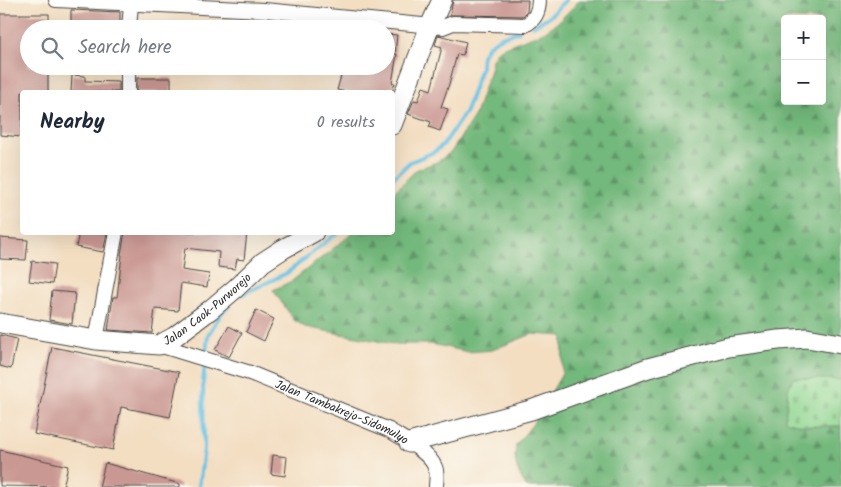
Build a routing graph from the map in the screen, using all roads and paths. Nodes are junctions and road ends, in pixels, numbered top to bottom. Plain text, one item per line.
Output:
1 (56, 0) edge
2 (442, 0) edge
3 (539, 0) edge
4 (131, 4) junction
5 (130, 20) edge
6 (368, 20) edge
7 (395, 23) edge
8 (430, 26) junction
9 (128, 75) edge
10 (128, 90) edge
11 (395, 117) edge
12 (115, 235) edge
13 (309, 235) edge
14 (0, 324) edge
15 (96, 340) junction
16 (841, 344) edge
17 (159, 345) junction
18 (409, 442) junction
19 (436, 487) edge

1 - 4 street
2 - 8 street
3 - 8 street
4 - 5 street
4 - 6 street
7 - 8 street
8 - 11 street
9 - 10 street
12 - 15 street
13 - 17 street, Jalan Caok-Purworejo
14 - 15 street, Jalan Caok-Purworejo
15 - 17 street, Jalan Caok-Purworejo
16 - 18 street
17 - 18 street, Jalan Tambakrejo-Sidomulyo
18 - 19 street, Jalan Tambakrejo-Sidomulyo

